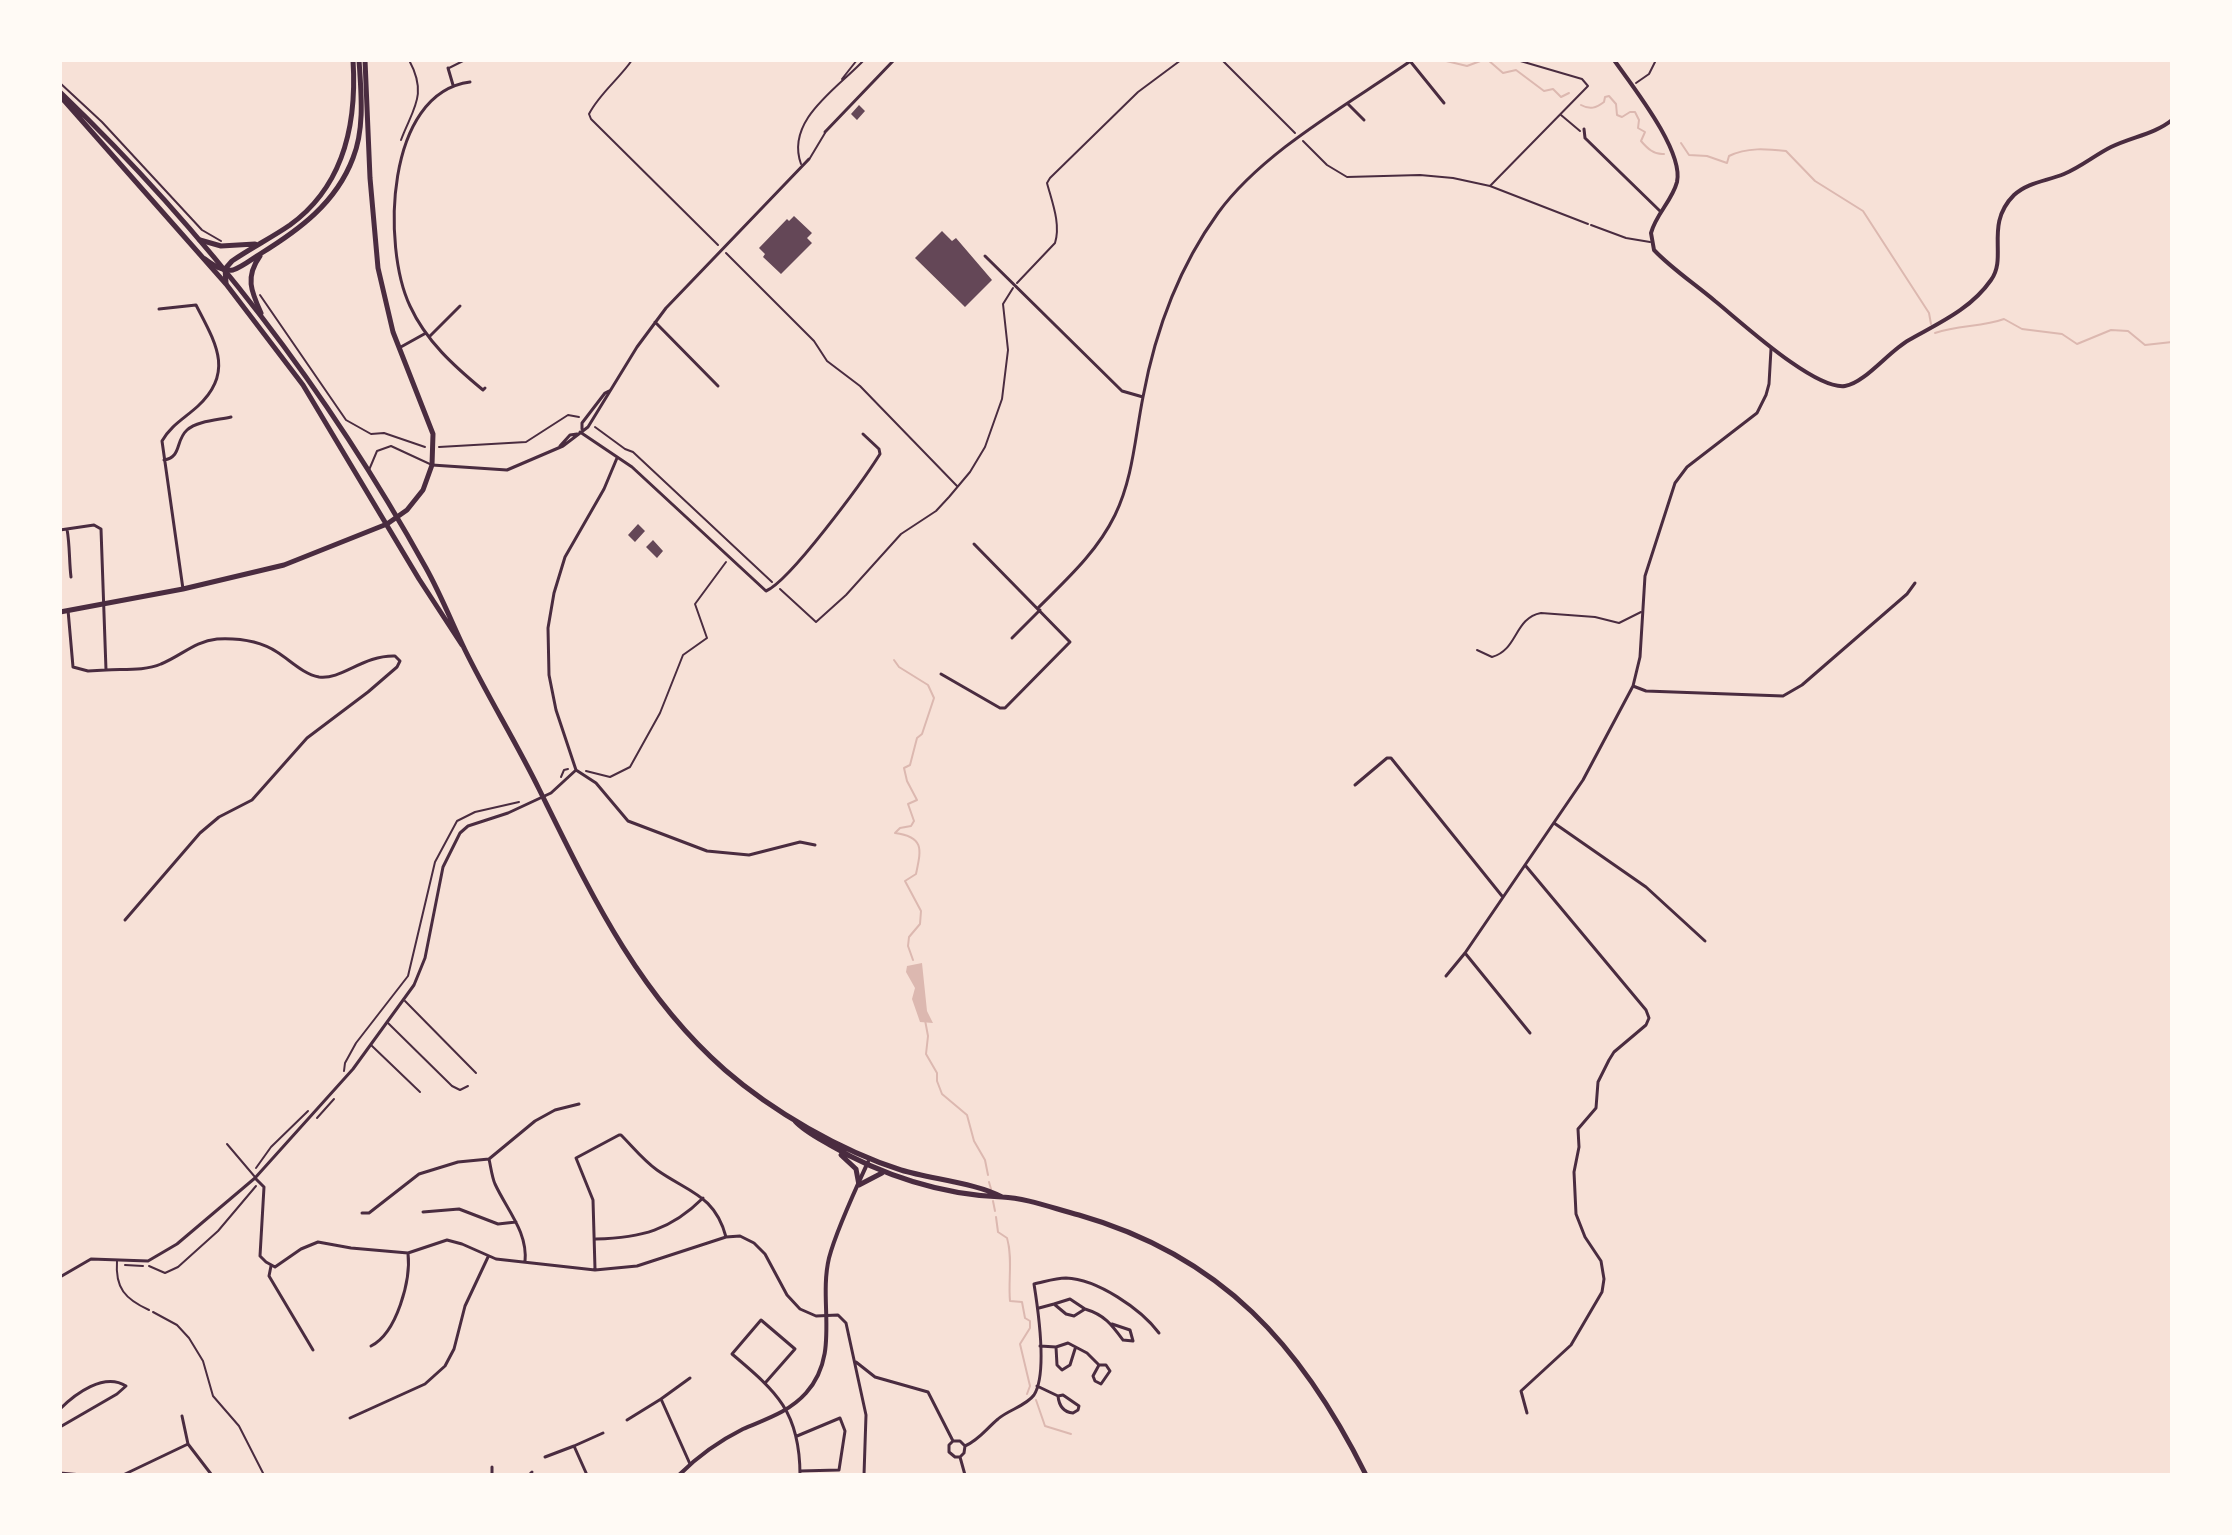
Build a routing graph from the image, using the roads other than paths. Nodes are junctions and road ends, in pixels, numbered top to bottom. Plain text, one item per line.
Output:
1 (356, 60) edge
2 (365, 60) edge
3 (465, 60) edge
4 (857, 60) edge
5 (864, 60) edge
6 (894, 60) edge
7 (1614, 60) edge
8 (1411, 61) edge
9 (448, 68) joint
10 (842, 80) junction
11 (470, 82) dead end
12 (453, 85) junction
13 (60, 94) edge
14 (1444, 103) dead end
15 (1348, 104) junction
16 (1364, 120) dead end
17 (2172, 120) edge
18 (1584, 129) road end
19 (825, 132) joint
20 (809, 159) joint
21 (802, 166) junction
22 (1661, 212) junction
23 (1591, 225) road end
24 (200, 240) junction
25 (1651, 242) junction
26 (260, 244) junction
27 (263, 252) junction
28 (985, 256) dead end
29 (204, 258) junction
30 (225, 269) junction
31 (226, 284) junction
32 (460, 306) dead end
33 (159, 309) dead end
34 (261, 315) junction
35 (655, 322) junction
36 (427, 335) junction
37 (399, 348) junction
38 (1771, 349) junction
39 (718, 386) dead end
40 (485, 388) dead end
41 (1143, 397) junction
42 (231, 417) dead end
43 (579, 432) junction
44 (863, 434) dead end
45 (617, 458) junction
46 (164, 460) junction
47 (429, 464) junction
48 (369, 471) junction
49 (398, 518) junction
50 (387, 524) junction
51 (67, 529) junction
52 (60, 530) edge
53 (974, 544) dead end
54 (71, 577) dead end
55 (1915, 583) dead end
56 (183, 589) junction
57 (104, 604) junction
58 (1039, 609) junction
59 (68, 610) junction
60 (60, 612) edge
61 (1641, 612) junction
62 (1012, 638) dead end
63 (464, 648) junction
64 (1477, 650) dead end
65 (106, 670) junction
66 (941, 674) dead end
67 (1633, 686) junction
68 (574, 771) junction
69 (1355, 785) dead end
70 (1553, 822) junction
71 (815, 845) dead end
72 (1525, 865) junction
73 (1502, 896) junction
74 (125, 920) dead end
75 (1705, 941) dead end
76 (1465, 953) junction
77 (1446, 976) dead end
78 (404, 1000) junction
79 (387, 1022) junction
80 (1530, 1033) dead end
81 (370, 1044) junction
82 (476, 1073) dead end
83 (468, 1086) dead end
84 (420, 1092) dead end
85 (579, 1104) dead end
86 (794, 1120) junction
87 (227, 1144) dead end
88 (832, 1146) junction
89 (489, 1159) junction
90 (870, 1159) junction
91 (867, 1165) junction
92 (885, 1172) junction
93 (255, 1178) junction
94 (859, 1185) junction
95 (1002, 1197) junction
96 (703, 1198) junction
97 (423, 1212) dead end
98 (362, 1213) dead end
99 (516, 1222) junction
100 (726, 1237) junction
101 (596, 1239) junction
102 (408, 1253) junction
103 (488, 1257) junction
104 (116, 1262) junction
105 (525, 1262) junction
106 (271, 1266) junction
107 (595, 1270) junction
108 (60, 1277) edge
109 (1054, 1304) junction
110 (1039, 1308) junction
111 (1085, 1309) junction
112 (149, 1310) road end
113 (827, 1315) junction
114 (1112, 1324) junction
115 (1159, 1333) dead end
116 (371, 1346) dead end
117 (1040, 1346) junction
118 (1056, 1347) junction
119 (1075, 1349) junction
120 (313, 1350) dead end
121 (856, 1362) junction
122 (1099, 1365) junction
123 (690, 1378) dead end
124 (766, 1382) junction
125 (1037, 1386) junction
126 (1058, 1396) junction
127 (661, 1399) junction
128 (60, 1409) edge
129 (786, 1410) junction
130 (1527, 1413) dead end
131 (182, 1416) dead end
132 (350, 1418) dead end
133 (627, 1420) dead end
134 (60, 1427) edge
135 (603, 1433) dead end
136 (796, 1437) junction
137 (953, 1441) junction
138 (188, 1444) junction
139 (574, 1446) junction
140 (965, 1446) junction
141 (545, 1457) dead end
142 (960, 1457) junction
143 (690, 1464) junction
144 (492, 1467) dead end
145 (60, 1473) edge
146 (800, 1473) edge
147 (839, 1473) edge
148 (211, 1474) edge
149 (82, 1475) edge
150 (123, 1475) edge
151 (492, 1475) edge
152 (587, 1475) edge
153 (679, 1475) edge
154 (864, 1475) edge
155 (965, 1475) edge
156 (1366, 1475) edge

1 - 26 main road
1 - 27 main road
2 - 37 main road
3 - 9 lane
4 - 10 lane
5 - 10 lane
6 - 19 street
7 - 22 street
8 - 14 street
8 - 15 street
9 - 12 street
10 - 21 lane
11 - 12 street
12 - 36 street
13 - 24 main road
13 - 29 main road
15 - 16 street
15 - 41 street
17 - 38 street
18 - 22 street
19 - 20 lane
20 - 21 street
21 - 35 street
22 - 25 street
23 - 25 lane
24 - 26 main road
24 - 30 main road
25 - 38 street
26 - 30 main road
27 - 30 main road
27 - 34 main road
28 - 41 street
29 - 30 main road
29 - 31 main road
30 - 31 main road
30 - 34 main road
31 - 50 main road
32 - 36 street
33 - 46 street
34 - 48 main road
35 - 39 street
35 - 43 street
36 - 37 street
36 - 40 street
37 - 47 main road
38 - 61 street
41 - 58 street
42 - 46 street
43 - 45 street
43 - 47 street
44 - 45 street
45 - 68 street
46 - 56 street
47 - 48 lane
47 - 49 main road
48 - 49 main road
49 - 50 main road
49 - 63 main road
50 - 56 main road
50 - 63 main road
51 - 52 street
51 - 54 street
51 - 57 street
53 - 58 street
55 - 67 street
56 - 57 main road
57 - 59 main road
57 - 65 street
58 - 62 street
58 - 66 street
59 - 60 main road
59 - 65 street
61 - 64 lane
61 - 67 street
63 - 86 main road
65 - 74 street
67 - 70 street
68 - 71 street
68 - 78 street
69 - 73 street
70 - 72 street
70 - 75 street
72 - 73 street
72 - 130 street
73 - 76 street
76 - 77 street
76 - 80 street
78 - 79 street
78 - 82 lane
79 - 81 street
79 - 83 lane
81 - 84 lane
81 - 93 street
85 - 89 street
86 - 88 main road
86 - 90 main road
87 - 93 lane
88 - 91 main road
88 - 94 main road
89 - 98 street
89 - 99 street
90 - 91 street
90 - 95 main road
91 - 92 main road
91 - 94 street
92 - 94 main road
92 - 95 main road
93 - 104 street
93 - 106 street
94 - 113 street
95 - 156 main road
96 - 100 street
96 - 101 street
96 - 101 street
97 - 99 street
99 - 105 street
100 - 107 street
100 - 113 street
101 - 107 street
102 - 103 street
102 - 106 street
102 - 116 street
103 - 105 street
103 - 132 street
104 - 108 street
104 - 112 lane
105 - 107 street
106 - 120 street
109 - 110 street
109 - 111 street
109 - 111 street
110 - 115 street
110 - 117 street
111 - 114 street
113 - 121 street
113 - 129 street
114 - 114 street
117 - 118 street
117 - 125 street
118 - 119 street
118 - 119 street
119 - 122 street
121 - 137 street
121 - 154 street
122 - 122 street
123 - 127 street
124 - 124 street
124 - 129 street
125 - 126 street
125 - 140 street
126 - 126 street
127 - 133 street
127 - 143 street
128 - 134 street
129 - 136 street
129 - 143 street
131 - 138 street
135 - 139 street
136 - 146 street
136 - 147 street
137 - 140 street
137 - 142 street
138 - 148 street
138 - 150 street
139 - 141 street
139 - 152 street
140 - 142 street
142 - 155 street
143 - 153 street
144 - 151 street
145 - 149 street
146 - 147 street

